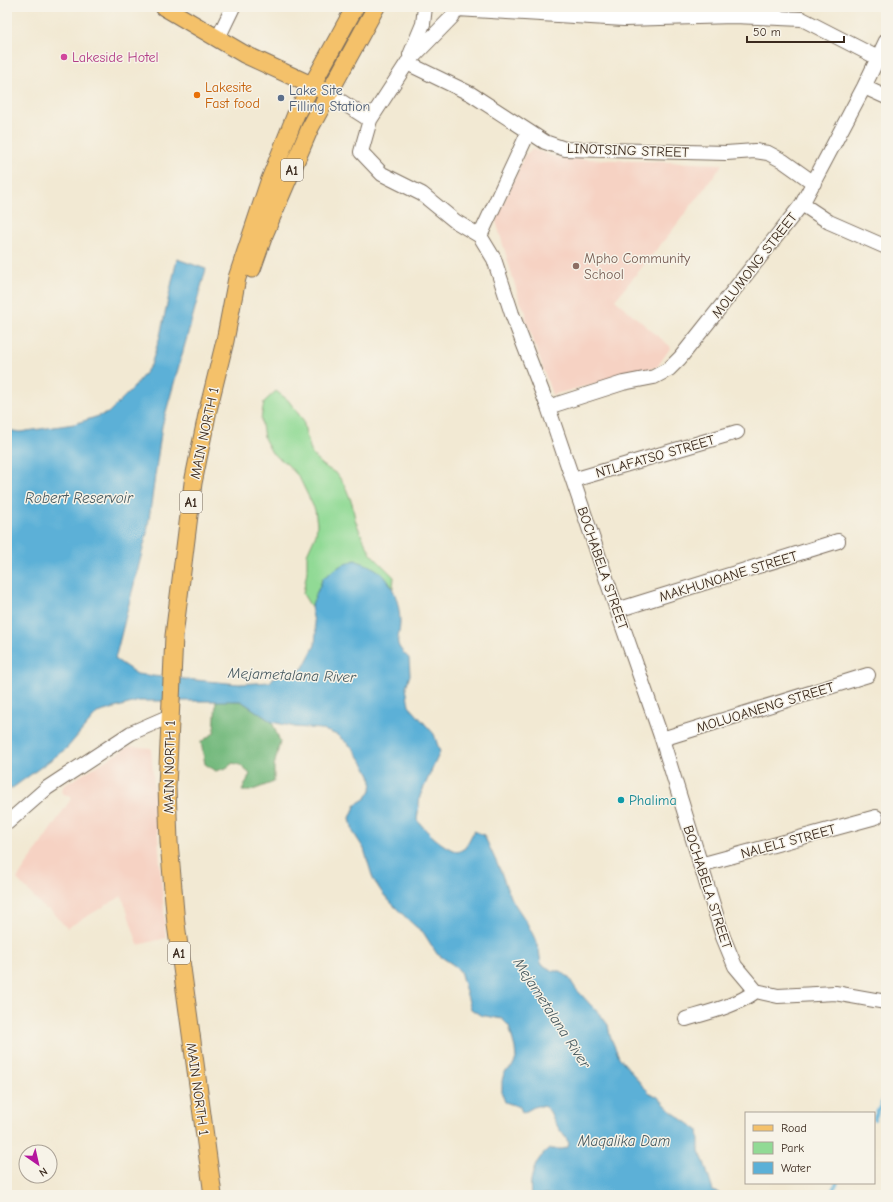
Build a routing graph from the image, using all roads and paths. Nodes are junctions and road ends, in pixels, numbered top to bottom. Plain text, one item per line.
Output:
1 (164, 7) edge
2 (233, 7) edge
3 (355, 7) edge
4 (376, 7) edge
5 (425, 7) edge
6 (456, 8) edge
7 (218, 38) junction
8 (886, 41) edge
9 (878, 58) junction
10 (407, 63) junction
11 (312, 85) junction
12 (864, 87) junction
13 (328, 93) junction
14 (886, 97) edge
15 (370, 120) junction
16 (528, 133) junction
17 (814, 183) junction
18 (802, 204) junction
19 (480, 236) junction
20 (886, 247) edge
21 (225, 341) junction
22 (548, 407) junction
23 (737, 432) dead end
24 (574, 480) junction
25 (838, 541) dead end
26 (616, 610) junction
27 (868, 675) dead end
28 (170, 712) junction
29 (662, 739) junction
30 (876, 817) dead end
31 (7, 823) edge
32 (700, 865) junction
33 (756, 991) junction
34 (886, 1002) edge
35 (686, 1019) dead end
36 (213, 1195) edge

1 - 7 main road
2 - 7 street
3 - 11 main road, MAIN NORTH 1 / A1
4 - 13 main road, MAIN NORTH 1 / A1
5 - 10 street
6 - 9 street
6 - 10 street
7 - 11 main road
8 - 9 street, MOLUMONG STREET
9 - 12 street, MOLUMONG STREET
10 - 15 street
10 - 16 street, LINOTSING STREET
11 - 13 main road
11 - 21 main road, MAIN NORTH 1 / A1
12 - 14 street
12 - 17 street, MOLUMONG STREET
13 - 15 street
13 - 21 main road, MAIN NORTH 1 / A1
15 - 19 street, BOCHABELA STREET
16 - 17 street, LINOTSING STREET
16 - 19 street
17 - 18 street, MOLUMONG STREET
18 - 20 street
18 - 22 street, MOLUMONG STREET
19 - 22 street, BOCHABELA STREET
21 - 28 main road, MAIN NORTH 1 / A1
22 - 24 street, BOCHABELA STREET
23 - 24 street, NTLAFATSO STREET
24 - 26 street, BOCHABELA STREET
25 - 26 street, MAKHUNOANE STREET
26 - 29 street, BOCHABELA STREET
27 - 29 street, MOLUOANENG STREET
28 - 31 street
28 - 36 main road, MAIN NORTH 1 / A1
29 - 32 street, BOCHABELA STREET
30 - 32 street, NALELI STREET
32 - 33 street, BOCHABELA STREET
33 - 34 street
33 - 35 street

